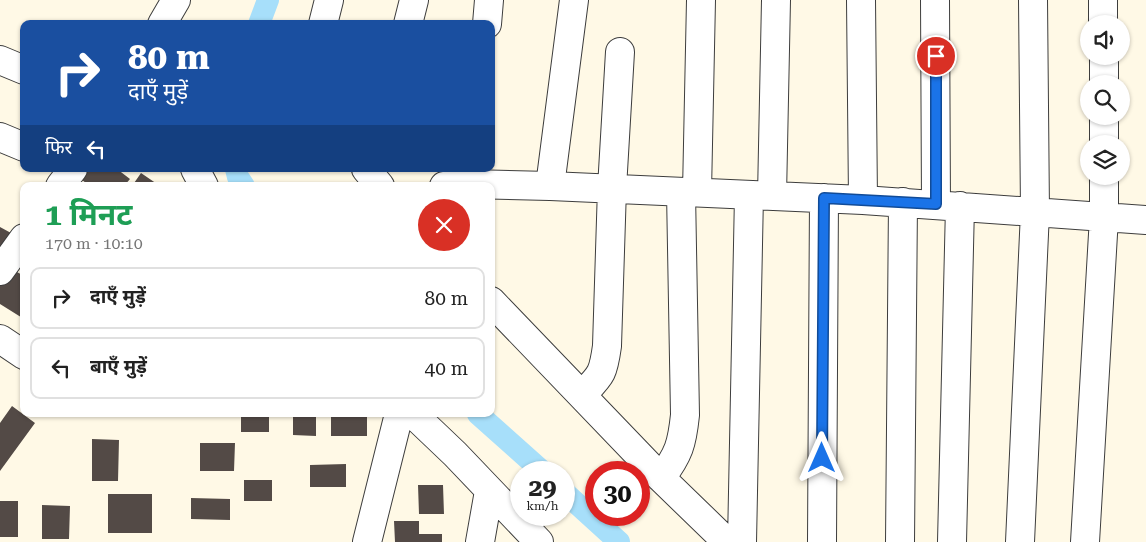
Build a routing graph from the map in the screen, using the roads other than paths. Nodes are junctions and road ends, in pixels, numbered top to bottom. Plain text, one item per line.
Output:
1 (176, 0) edge
2 (329, 0) edge
3 (414, 0) edge
4 (489, 0) edge
5 (574, 0) edge
6 (701, 0) edge
7 (776, 0) edge
8 (861, 0) edge
9 (935, 0) edge
10 (1033, 0) edge
11 (1104, 0) edge
12 (1104, 15) edge
13 (164, 20) edge
14 (173, 20) edge
15 (324, 20) edge
16 (409, 20) edge
17 (487, 20) edge
18 (620, 52) dead end
19 (0, 60) edge
20 (20, 68) edge
21 (0, 137) edge
22 (20, 145) edge
23 (71, 172) edge
24 (368, 172) edge
25 (461, 180) edge
26 (63, 182) edge
27 (377, 182) edge
28 (491, 182) edge
29 (495, 182) edge
30 (1104, 185) edge
31 (550, 186) junction
32 (612, 188) junction
33 (689, 192) junction
34 (761, 195) junction
35 (824, 198) junction
36 (863, 200) junction
37 (903, 202) junction
38 (948, 205) junction
39 (1035, 212) junction
40 (1104, 217) junction
41 (1146, 220) edge
42 (20, 244) edge
43 (0, 272) edge
44 (495, 305) edge
45 (0, 340) edge
46 (20, 352) edge
47 (582, 395) junction
48 (398, 417) edge
49 (416, 417) edge
50 (661, 478) junction
51 (488, 491) junction
52 (367, 542) edge
53 (480, 542) edge
54 (539, 542) edge
55 (727, 542) edge
56 (742, 542) edge
57 (822, 542) edge
58 (900, 542) edge
59 (952, 542) edge
60 (1020, 542) edge
61 (1085, 542) edge

1 - 13 street
1 - 14 street
2 - 15 street
3 - 16 street
4 - 17 street
5 - 31 street
6 - 33 street
7 - 34 street
8 - 36 street
9 - 38 street
10 - 39 street
11 - 12 street
18 - 32 street
19 - 20 street
21 - 22 street
23 - 26 street
24 - 27 street
25 - 28 street
29 - 31 street
30 - 40 street
31 - 32 street
32 - 33 street
32 - 47 street
33 - 34 street
33 - 50 street
34 - 35 street
34 - 56 street
35 - 36 street
35 - 57 street
36 - 37 street
37 - 38 street
37 - 58 street
38 - 39 street
38 - 59 street
39 - 40 street
39 - 60 street
40 - 41 street
40 - 61 street
42 - 43 street
44 - 47 street
45 - 46 street
47 - 50 street
48 - 52 street
49 - 51 street
50 - 55 street
51 - 53 street
51 - 54 street

